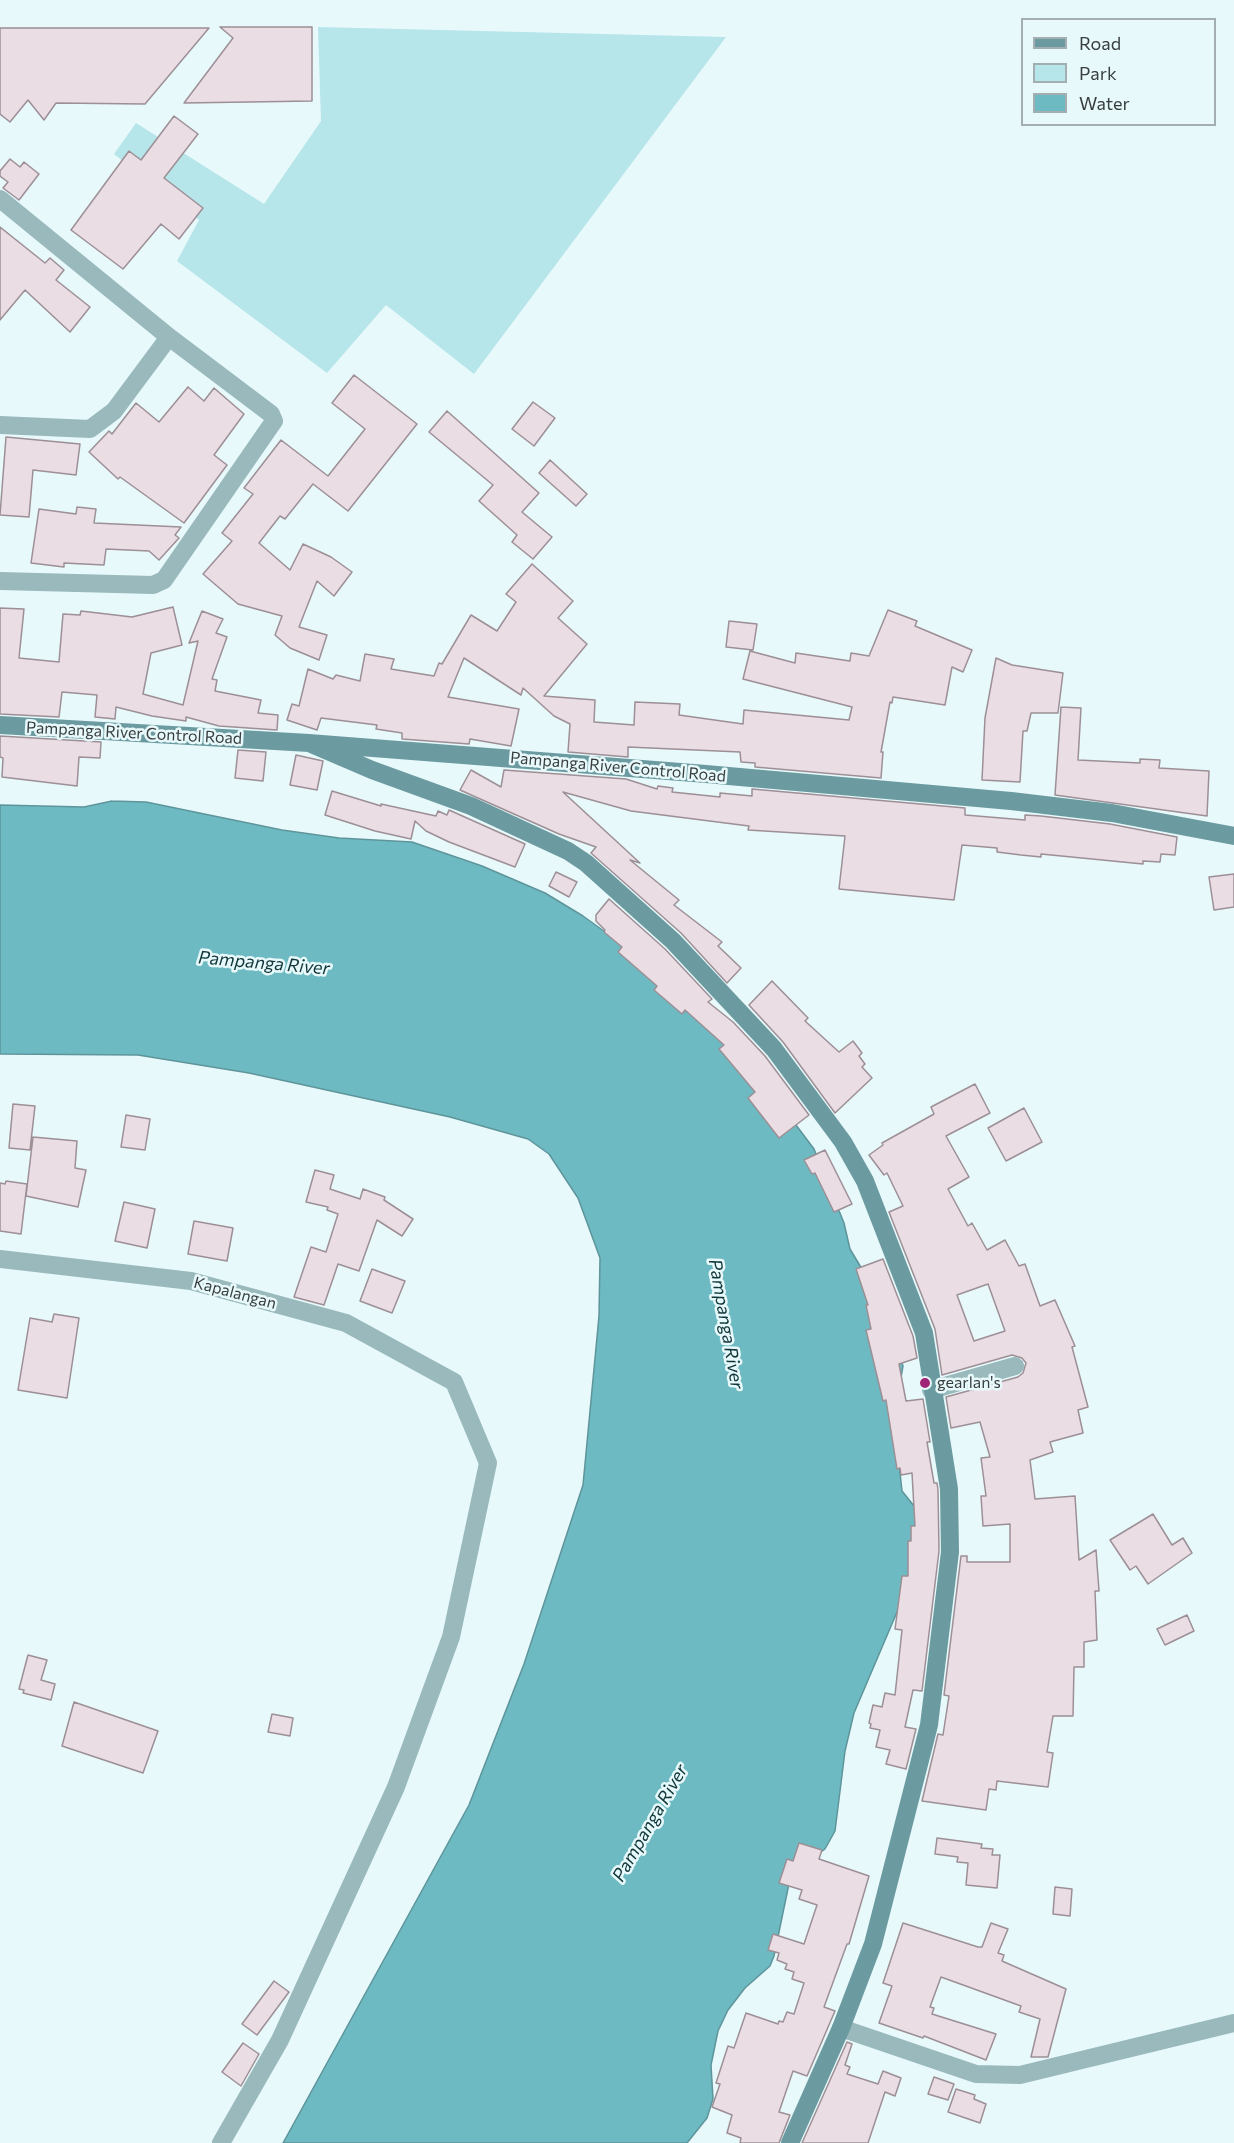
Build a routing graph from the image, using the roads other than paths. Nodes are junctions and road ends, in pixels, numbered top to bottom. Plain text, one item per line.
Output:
1 (0, 199) edge
2 (169, 337) junction
3 (0, 425) edge
4 (0, 581) edge
5 (0, 725) edge
6 (309, 743) junction
7 (1234, 836) edge
8 (0, 1259) edge
9 (1015, 1366) dead end
10 (932, 1390) junction
11 (1234, 2024) edge
12 (841, 2028) junction
13 (221, 2143) edge
14 (790, 2143) edge

1 - 2 street
2 - 3 street
2 - 4 street
5 - 6 main road, Pampanga River Control Road
6 - 7 main road, Pampanga River Control Road
6 - 10 main road
8 - 13 street, Kapalangan
9 - 10 street
10 - 12 main road
11 - 12 street
12 - 14 main road

